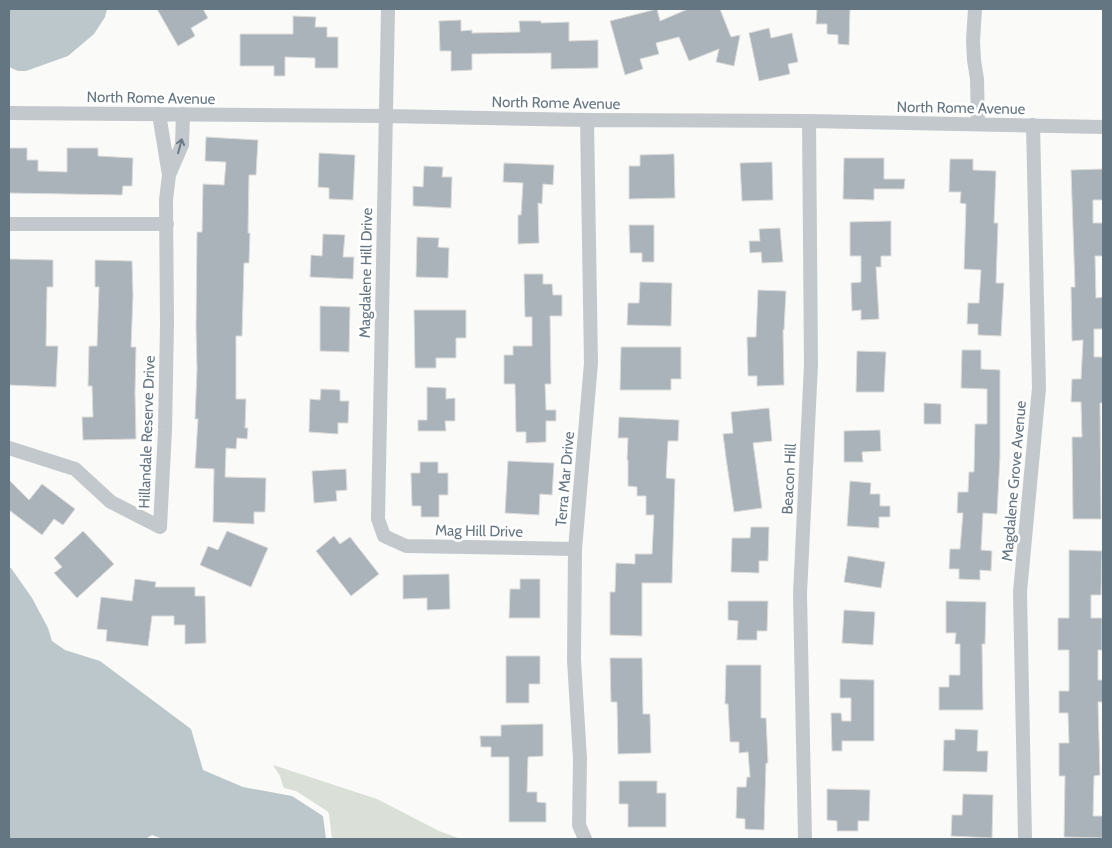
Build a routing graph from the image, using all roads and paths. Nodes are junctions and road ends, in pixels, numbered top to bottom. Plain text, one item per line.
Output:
1 (388, 9) edge
2 (975, 9) edge
3 (9, 112) edge
4 (159, 114) junction
5 (183, 114) junction
6 (386, 116) junction
7 (587, 120) junction
8 (809, 121) junction
9 (978, 124) junction
10 (1033, 125) junction
11 (1103, 127) edge
12 (168, 175) junction
13 (9, 224) edge
14 (167, 224) junction
15 (9, 448) edge
16 (384, 536) joint
17 (575, 549) junction
18 (585, 839) edge
19 (805, 839) edge
20 (1024, 839) edge

1 - 6 street, Magdalene Hill Drive
2 - 9 street
3 - 4 street, North Rome Avenue
4 - 5 street, North Rome Avenue
4 - 12 street, Hillandale Reserve Drive
5 - 6 street, North Rome Avenue
12 -> 5 street, Hillandale Reserve Drive
6 - 7 street, North Rome Avenue
6 - 16 street, Magdalene Hill Drive
7 - 8 street, North Rome Avenue
7 - 17 street, Terra Mar Drive
8 - 9 street, North Rome Avenue
8 - 19 street, Beacon Hill
9 - 10 street, North Rome Avenue
10 - 11 street, North Rome Avenue
10 - 20 street, Magdalene Grove Avenue
12 - 14 street, Hillandale Reserve Drive
13 - 14 street
14 - 15 street, Hillandale Reserve Drive
16 - 17 street, Mag Hill Drive
17 - 18 street, Terra Mar Drive

